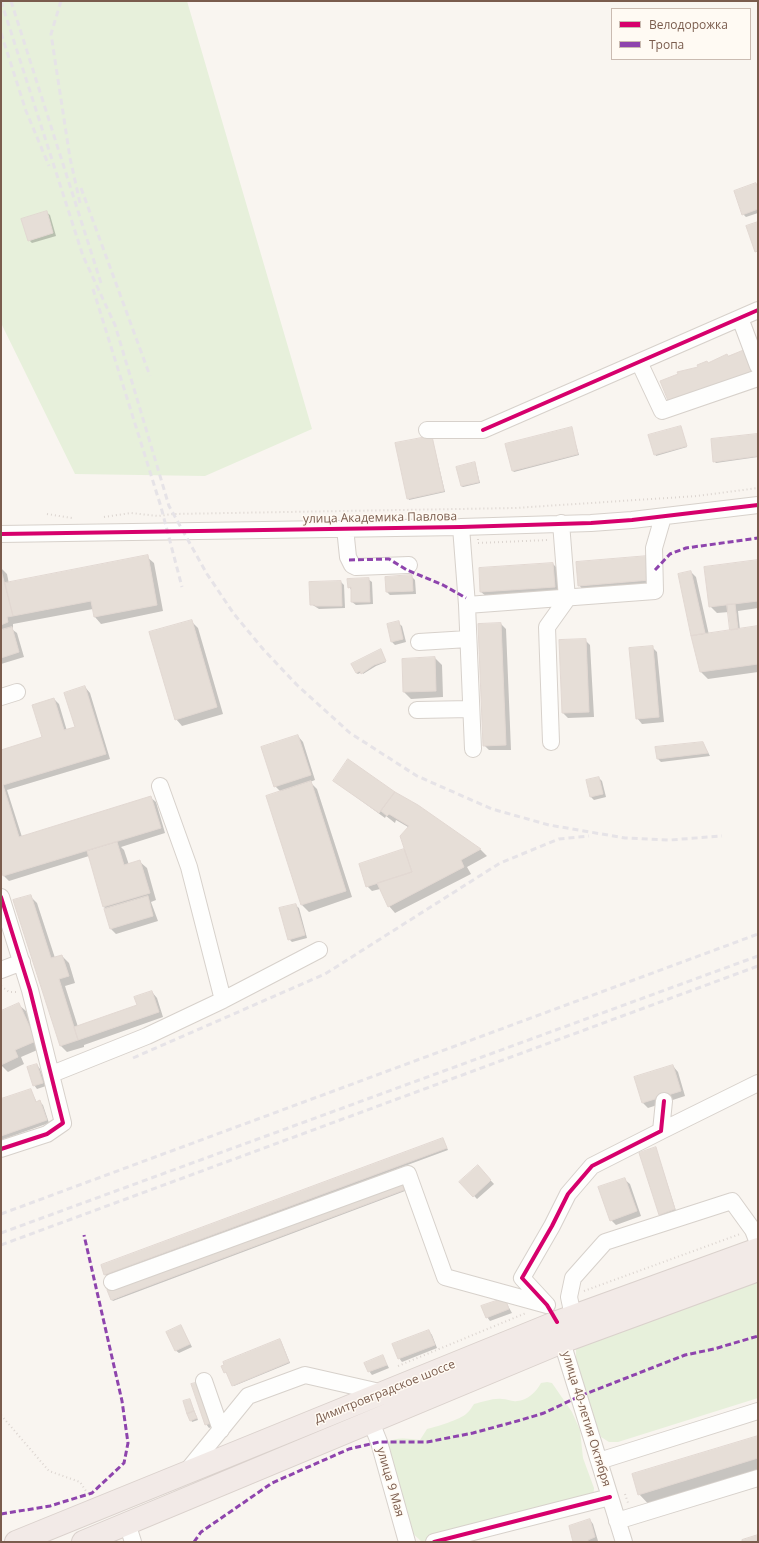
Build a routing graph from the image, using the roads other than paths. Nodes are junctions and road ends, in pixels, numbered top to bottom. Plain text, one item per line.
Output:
1 (758, 310) edge
2 (740, 318) junction
3 (639, 362) junction
4 (758, 366) edge
5 (758, 378) edge
6 (427, 430) dead end
7 (758, 504) edge
8 (663, 517) junction
9 (561, 523) junction
10 (461, 527) junction
11 (345, 528) junction
12 (1, 534) edge
13 (409, 565) dead end
14 (566, 599) junction
15 (467, 605) junction
16 (468, 639) junction
17 (419, 642) dead end
18 (17, 692) dead end
19 (1, 697) edge
20 (471, 709) junction
21 (417, 710) dead end
22 (551, 742) dead end
23 (473, 749) dead end
24 (160, 786) dead end
25 (2, 904) edge
26 (319, 950) dead end
27 (22, 962) junction
28 (1, 970) edge
29 (222, 1000) junction
30 (52, 1074) junction
31 (758, 1083) edge
32 (664, 1101) dead end
33 (661, 1131) junction
34 (1, 1149) edge
35 (758, 1244) edge
36 (758, 1249) edge
37 (758, 1270) edge
38 (112, 1282) dead end
39 (560, 1321) junction
40 (204, 1381) dead end
41 (384, 1393) junction
42 (758, 1410) edge
43 (371, 1422) junction
44 (221, 1430) junction
45 (599, 1461) junction
46 (187, 1471) junction
47 (758, 1478) edge
48 (610, 1497) junction
49 (120, 1500) junction
50 (617, 1521) junction
51 (130, 1533) edge
52 (16, 1542) edge
53 (83, 1542) edge
54 (407, 1542) edge
55 (434, 1542) edge
56 (624, 1542) edge

1 - 2 street
2 - 3 street
2 - 4 street
3 - 5 street
3 - 6 street
7 - 8 street, улица Академика Павлова
8 - 9 street, улица Академика Павлова
8 - 14 street
9 - 10 street, улица Академика Павлова
9 - 14 street
10 - 11 street, улица Академика Павлова
10 - 15 street
11 - 12 street, улица Академика Павлова
11 - 13 street
14 - 15 street
14 - 22 street
15 - 16 street
16 - 17 street
16 - 20 street
18 - 19 street
20 - 21 street
20 - 23 street
24 - 29 street
25 - 27 street
26 - 29 street
27 - 28 street
27 - 30 street
29 - 30 street
30 - 34 street
31 - 33 street
32 - 33 street
33 - 39 street
35 - 39 street, улица 40-летия Октября
36 - 39 highway, Димитровградское шоссе
37 - 39 highway, Димитровградское шоссе
38 - 39 street
39 - 41 highway, Димитровградское шоссе
39 - 43 highway, Димитровградское шоссе
39 - 45 street, улица 40-летия Октября
40 - 44 street
41 - 44 street
41 - 46 highway, Димитровградское шоссе
42 - 45 street
43 - 51 highway, Димитровградское шоссе
43 - 54 street, улица 9 Мая
44 - 46 street
45 - 48 street, улица 40-летия Октября
46 - 49 highway, Димитровградское шоссе
47 - 50 street
48 - 50 street, улица 40-летия Октября
48 - 55 street
49 - 51 highway
49 - 52 highway, Димитровградское шоссе
50 - 56 street, улица 40-летия Октября
51 - 53 highway, Димитровградское шоссе

